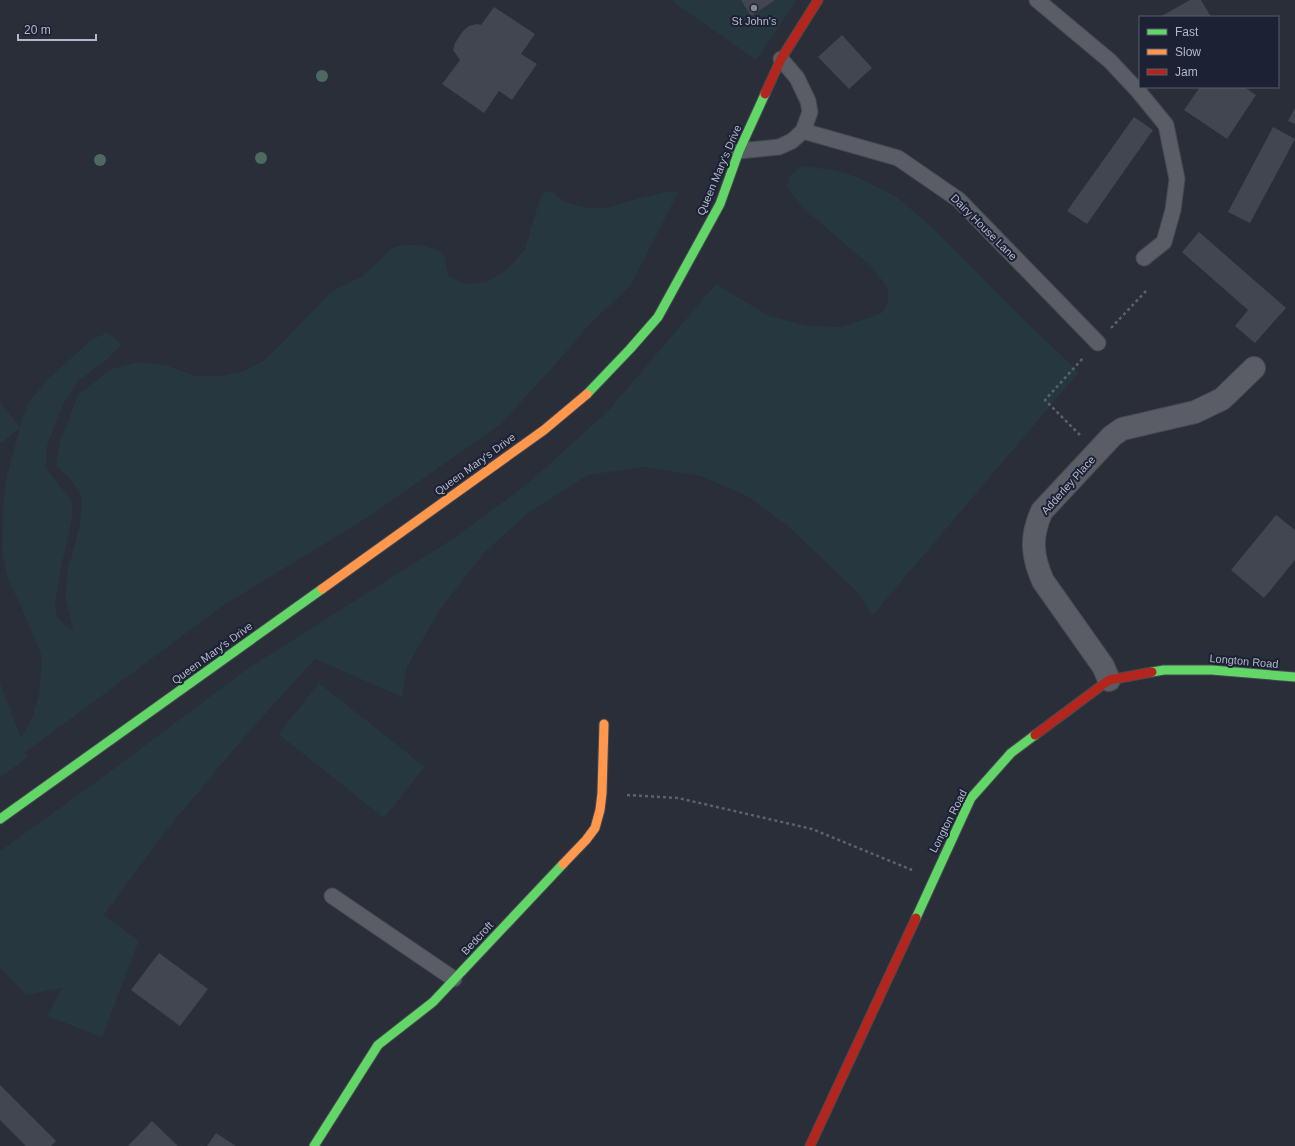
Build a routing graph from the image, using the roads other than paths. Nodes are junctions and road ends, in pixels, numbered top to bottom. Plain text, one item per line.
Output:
1 (818, 0) edge
2 (1037, 0) edge
3 (781, 58) junction
4 (803, 131) junction
5 (739, 151) junction
6 (1144, 258) dead end
7 (1098, 343) road end
8 (1254, 368) dead end
9 (1295, 677) edge
10 (1109, 680) junction
11 (604, 724) dead end
12 (0, 819) edge
13 (332, 896) dead end
14 (454, 979) junction
15 (314, 1146) edge
16 (810, 1146) edge

1 - 3 street, Queen Mary's Drive
2 - 6 lane
3 - 4 lane
3 - 5 street, Queen Mary's Drive
4 - 5 lane
4 - 7 lane, Dairy House Lane
5 - 12 street, Queen Mary's Drive
8 - 10 street, Adderley Place
9 - 10 street, Longton Road
10 - 16 street, Longton Road
11 - 14 street, Bedcroft
13 - 14 lane
14 - 15 street, Bedcroft

